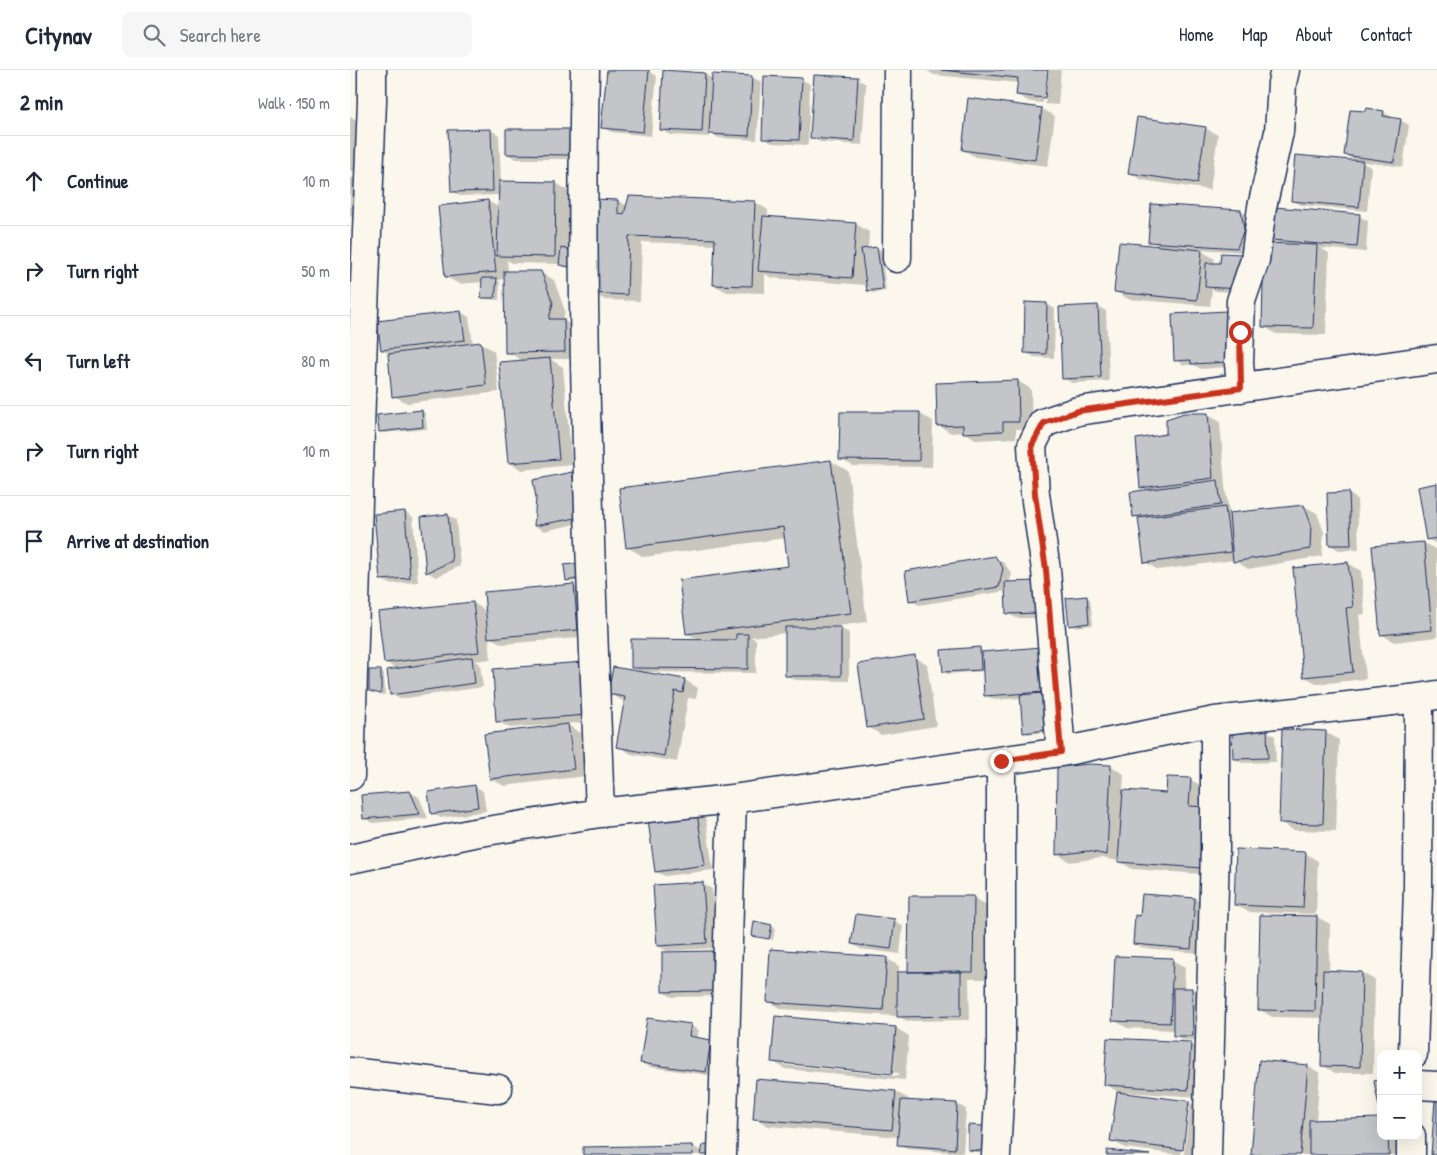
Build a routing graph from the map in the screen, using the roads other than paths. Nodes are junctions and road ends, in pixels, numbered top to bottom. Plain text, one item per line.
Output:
1 (372, 70) edge
2 (585, 70) edge
3 (898, 70) edge
4 (1285, 70) edge
5 (361, 101) edge
6 (897, 258) dead end
7 (1437, 359) edge
8 (1241, 388) junction
9 (1428, 696) edge
10 (1216, 721) junction
11 (1061, 752) junction
12 (1001, 761) junction
13 (350, 776) edge
14 (732, 799) junction
15 (600, 813) junction
16 (350, 859) edge
17 (1413, 1050) edge
18 (350, 1072) edge
19 (1422, 1085) edge
20 (1437, 1086) edge
21 (498, 1089) dead end
22 (1411, 1140) edge
23 (722, 1155) edge
24 (996, 1155) edge
25 (1206, 1155) edge
26 (1410, 1155) edge

1 - 5 street
2 - 15 street
3 - 6 street
4 - 8 street
5 - 13 street
7 - 8 street
8 - 11 street
9 - 10 street
9 - 17 street
10 - 11 street
10 - 25 street
11 - 12 street
12 - 14 street
12 - 24 street
14 - 15 street
14 - 23 street
15 - 16 street
18 - 21 street
19 - 20 street
22 - 26 street

